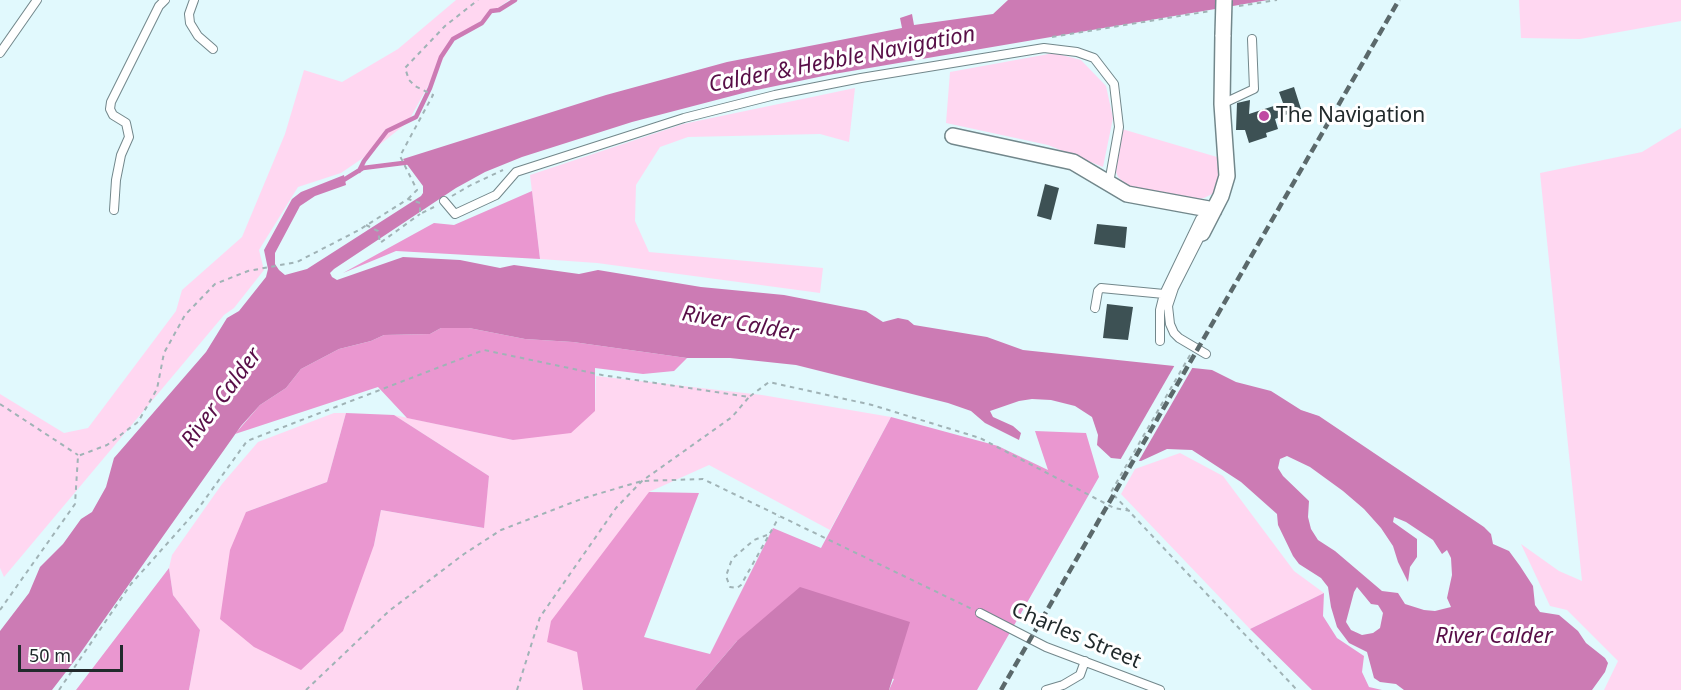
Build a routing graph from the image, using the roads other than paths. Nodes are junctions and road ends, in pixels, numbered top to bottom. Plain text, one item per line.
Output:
1 (37, 0) edge
2 (165, 0) edge
3 (194, 0) edge
4 (1231, 3) edge
5 (1252, 39) dead end
6 (213, 49) dead end
7 (0, 54) edge
8 (1222, 104) junction
9 (953, 136) dead end
10 (1108, 183) junction
11 (444, 201) road end
12 (114, 210) dead end
13 (1214, 210) junction
14 (1202, 233) joint
15 (1164, 294) junction
16 (1095, 308) dead end
17 (1160, 341) dead end
18 (1206, 354) dead end
19 (980, 613) road end
20 (1085, 661) junction
21 (1046, 690) edge
22 (1160, 690) edge

1 - 7 lane
2 - 12 lane
3 - 6 lane
4 - 8 street, bridge
5 - 8 lane
8 - 13 street
9 - 10 street
10 - 11 lane
10 - 13 street
13 - 14 street
13 - 15 lane
14 - 18 lane
15 - 16 lane
15 - 17 lane
19 - 20 lane, Charles Street
20 - 21 lane
20 - 22 lane, Charles Street

